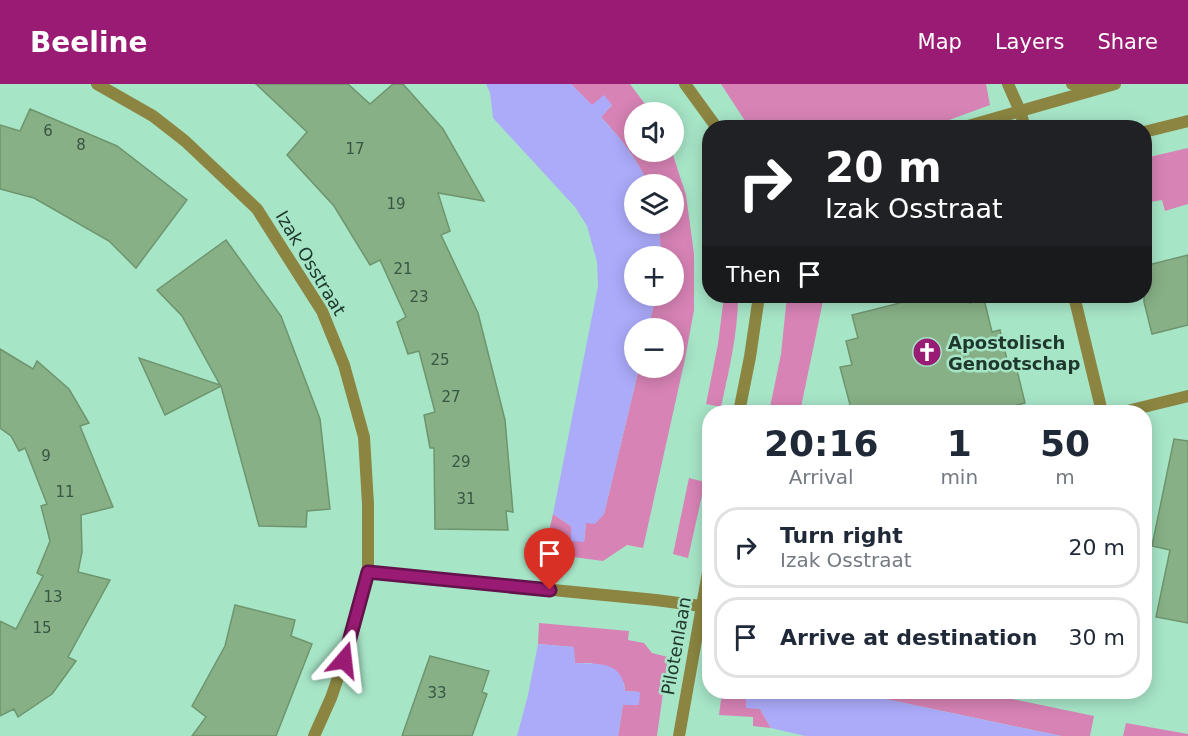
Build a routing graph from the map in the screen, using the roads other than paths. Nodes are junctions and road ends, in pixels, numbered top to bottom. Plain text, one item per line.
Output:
1 (97, 84) edge
2 (685, 84) edge
3 (1008, 84) edge
4 (1072, 84) edge
5 (1115, 84) edge
6 (1095, 89) junction
7 (1020, 111) junction
8 (711, 120) edge
9 (989, 120) edge
10 (1023, 120) edge
11 (1188, 121) edge
12 (1152, 130) edge
13 (758, 303) edge
14 (1076, 303) edge
15 (1188, 396) edge
16 (740, 405) edge
17 (1100, 405) edge
18 (1151, 405) edge
19 (368, 572) junction
20 (702, 601) edge
21 (701, 606) junction
22 (314, 736) edge
23 (680, 736) edge

1 - 19 street, Izak Osstraat
2 - 8 street
3 - 7 street
4 - 6 street
5 - 6 street
6 - 7 street
7 - 9 street
7 - 10 street
11 - 12 street
13 - 16 street
14 - 17 street
15 - 18 street
19 - 21 street
19 - 22 street, Izak Osstraat
20 - 21 street, Pilotenlaan
21 - 23 street, Pilotenlaan

